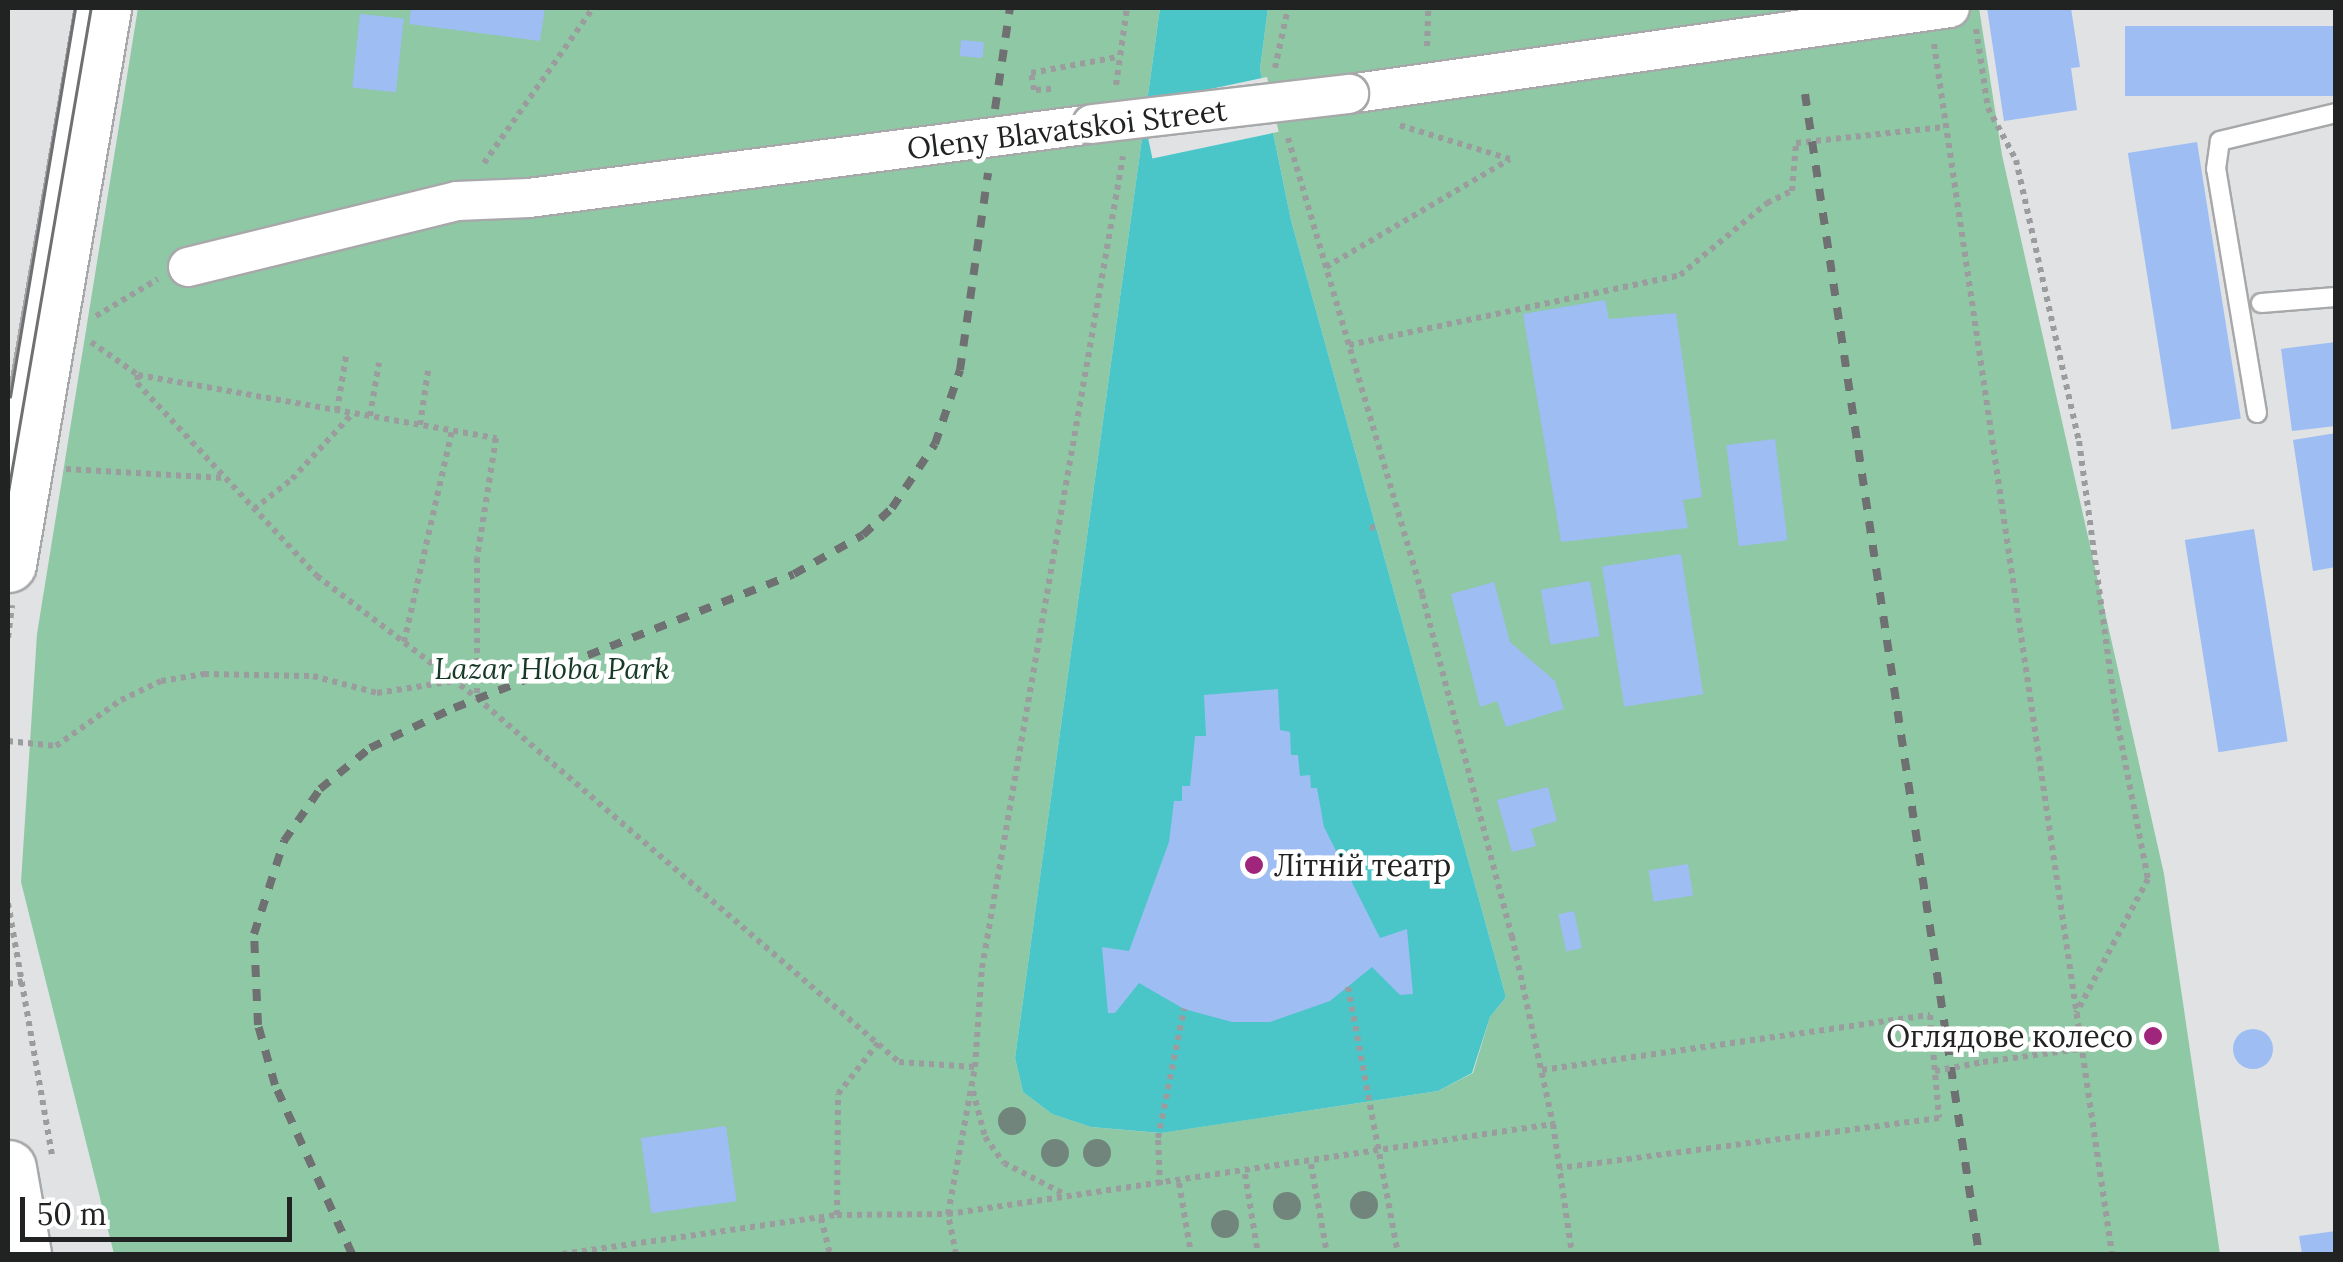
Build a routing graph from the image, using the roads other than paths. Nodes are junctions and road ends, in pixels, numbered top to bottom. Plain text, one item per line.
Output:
1 (103, 8) edge
2 (1952, 14) edge
3 (2336, 113) edge
4 (182, 268) road end
5 (2336, 297) edge
6 (2261, 303) dead end
7 (2257, 413) dead end
8 (8, 564) edge
9 (31, 1166) edge
10 (23, 1254) edge

1 - 8 main road
2 - 4 street, Oleny Blavatskoi Street, bridge
3 - 7 lane
5 - 6 lane
9 - 10 main road

